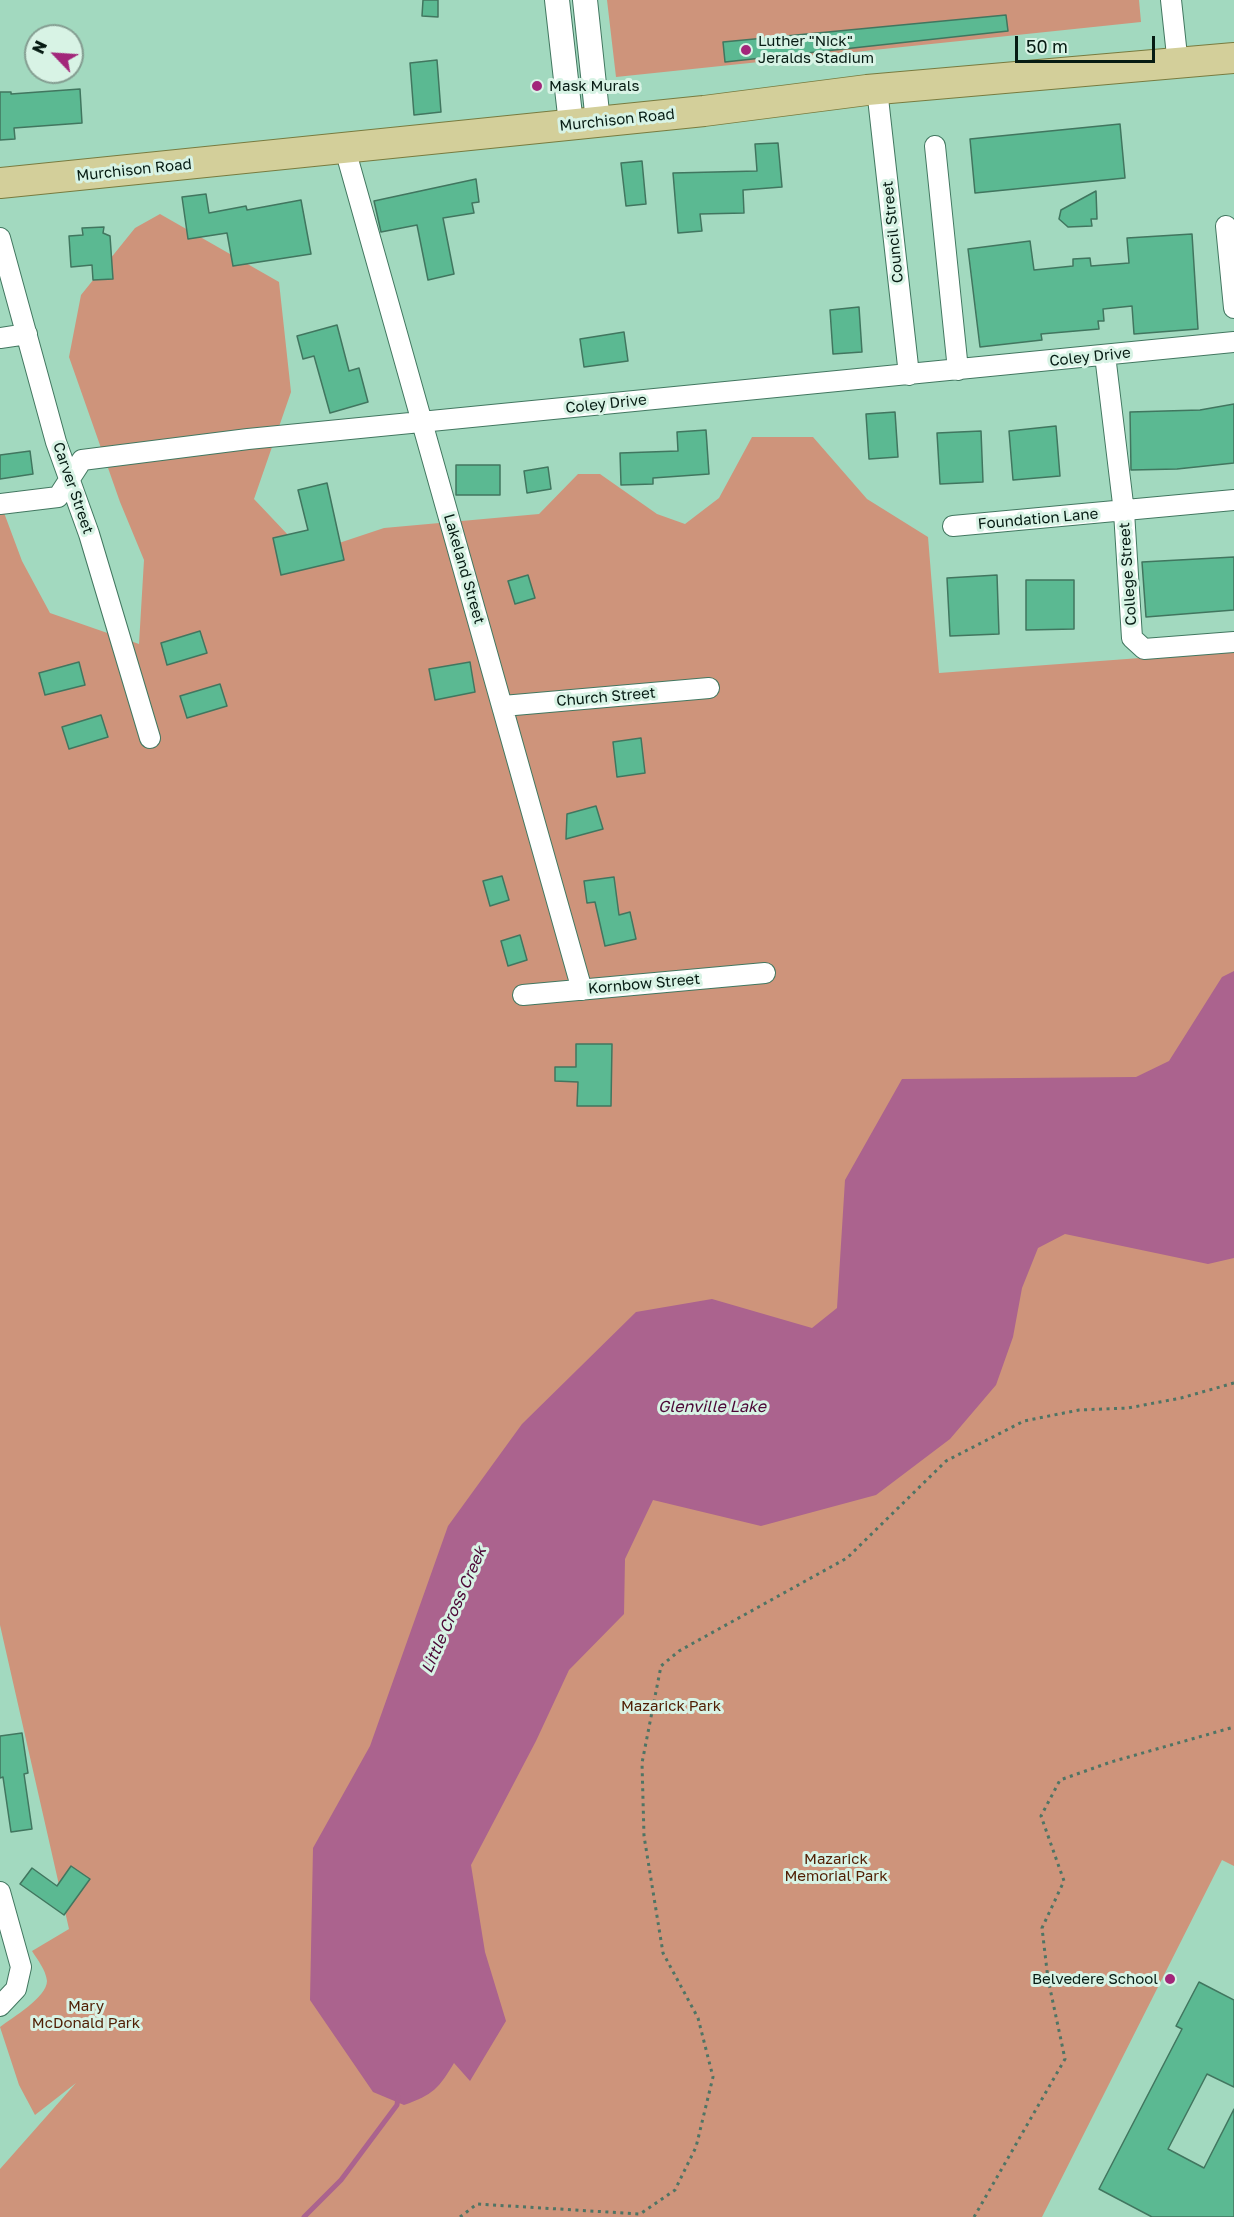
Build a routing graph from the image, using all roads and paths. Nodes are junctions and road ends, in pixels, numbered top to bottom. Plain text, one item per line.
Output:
1 (557, 0) edge
2 (585, 0) edge
3 (1171, 0) edge
4 (1234, 58) edge
5 (1178, 64) junction
6 (611, 88) dead end
7 (877, 89) junction
8 (633, 93) dead end
9 (585, 123) junction
10 (935, 146) dead end
11 (345, 149) junction
12 (0, 183) edge
13 (1226, 226) dead end
14 (0, 238) edge
15 (1234, 308) edge
16 (27, 334) junction
17 (0, 338) edge
18 (1234, 342) edge
19 (1105, 355) junction
20 (958, 370) junction
21 (909, 375) junction
22 (423, 421) junction
23 (71, 480) junction
24 (1234, 500) edge
25 (0, 504) edge
26 (1124, 512) junction
27 (953, 526) dead end
28 (1234, 642) edge
29 (709, 688) dead end
30 (503, 706) junction
31 (150, 738) dead end
32 (765, 973) dead end
33 (582, 990) junction
34 (523, 995) dead end
35 (1234, 1383) edge
36 (1234, 1727) edge
37 (0, 1892) edge
38 (0, 2006) edge
39 (460, 2217) edge
40 (974, 2217) edge

1 - 9 street
2 - 9 street
3 - 5 street
4 - 5 main road, Murchison Road
5 - 7 main road, Murchison Road
6 - 8 path
7 - 9 main road, Murchison Road
7 - 21 street, Council Street
9 - 11 main road, Murchison Road
10 - 20 street
11 - 12 main road, Murchison Road
11 - 22 street, Lakeland Street
13 - 15 street
14 - 16 street, Carver Street
16 - 17 street
16 - 23 street, Carver Street
18 - 19 street, Coley Drive
19 - 20 street, Coley Drive
19 - 26 street
20 - 21 street, Coley Drive
21 - 22 street, Coley Drive
22 - 23 street, Coley Drive
22 - 30 street, Lakeland Street
23 - 25 street, Coley Drive
23 - 31 street, Carver Street
24 - 26 street, Foundation Lane
26 - 27 street, Foundation Lane
26 - 28 street, College Street
29 - 30 street, Church Street
30 - 33 street, Lakeland Street
32 - 33 street, Kornbow Street
33 - 34 street, Kornbow Street
35 - 39 path
36 - 40 path
37 - 38 street

